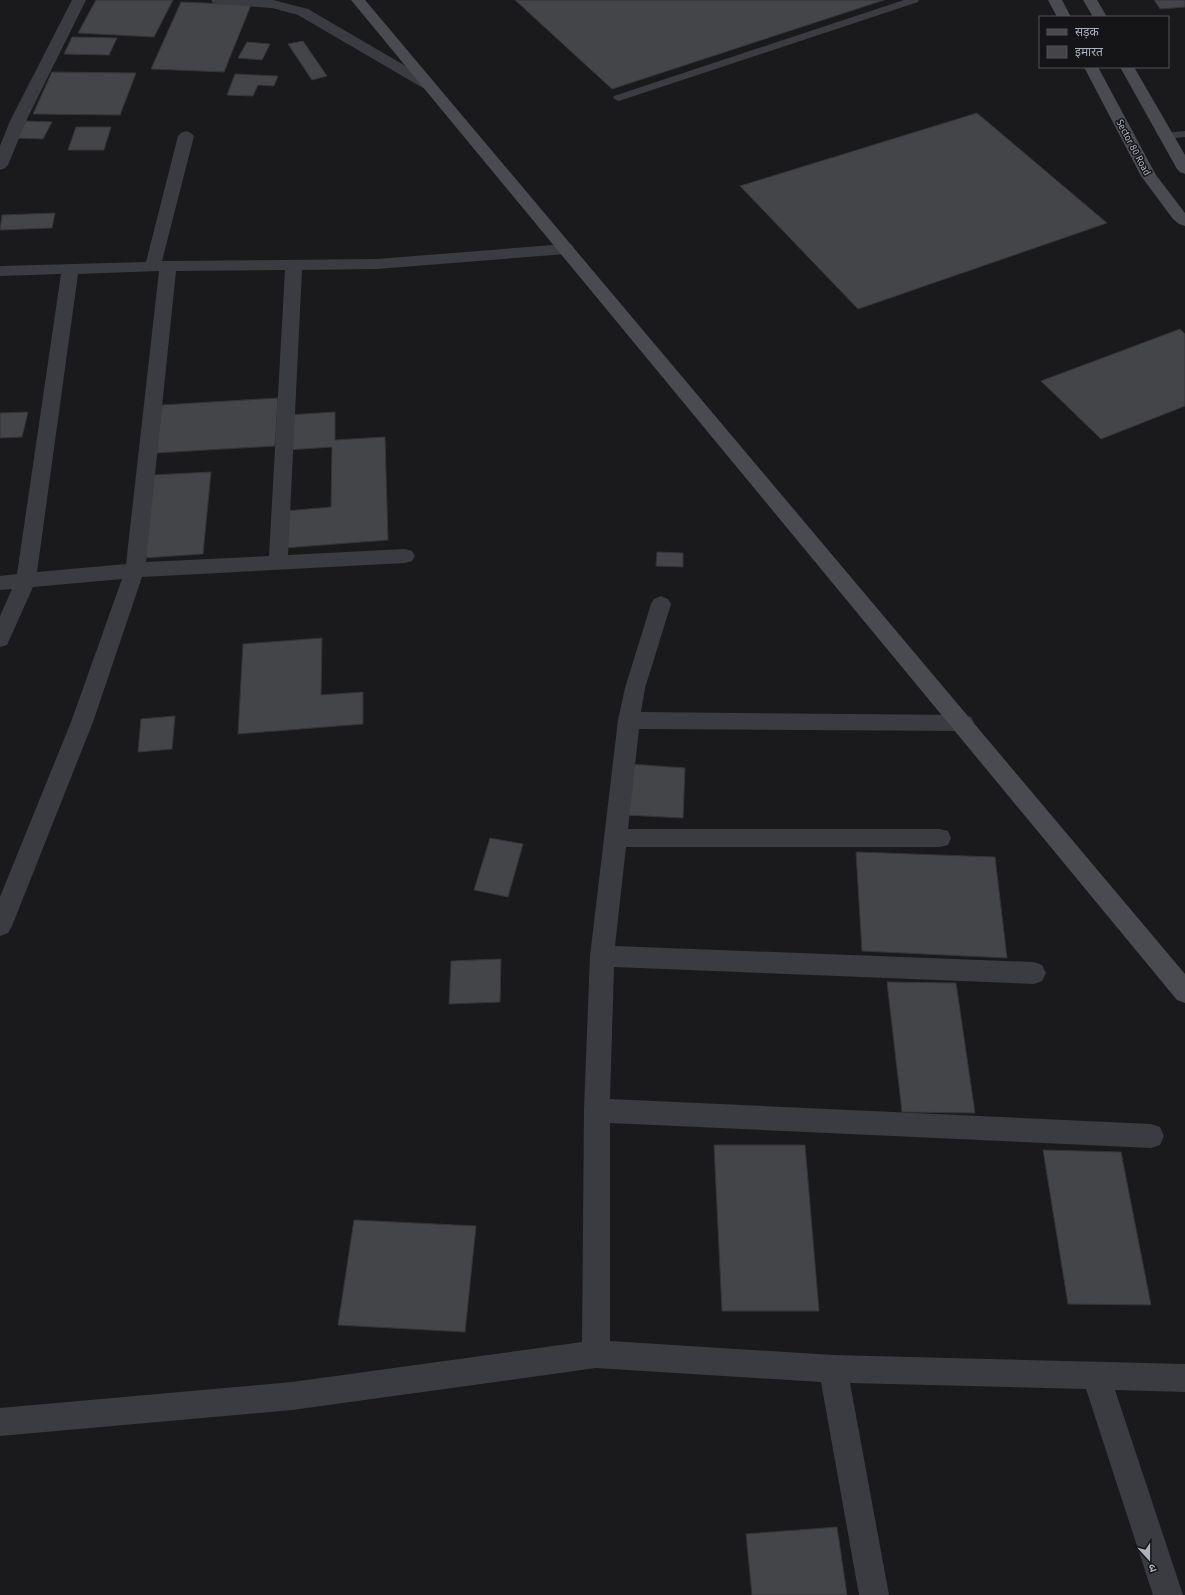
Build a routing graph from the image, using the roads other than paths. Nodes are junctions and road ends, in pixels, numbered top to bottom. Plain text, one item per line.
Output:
1 (79, 0) edge
2 (218, 0) edge
3 (358, 0) edge
4 (914, 0) edge
5 (1055, 0) edge
6 (1090, 0) edge
7 (1063, 16) edge
8 (1099, 16) edge
9 (1092, 68) edge
10 (1129, 68) edge
11 (428, 85) junction
12 (618, 98) dead end
13 (1185, 134) edge
14 (186, 136) dead end
15 (1166, 136) junction
16 (0, 165) edge
17 (1185, 169) edge
18 (1185, 221) edge
19 (566, 249) junction
20 (294, 265) junction
21 (160, 266) junction
22 (70, 269) junction
23 (0, 271) edge
24 (405, 556) dead end
25 (278, 563) junction
26 (135, 570) junction
27 (26, 580) junction
28 (0, 583) edge
29 (661, 604) dead end
30 (0, 639) edge
31 (629, 720) junction
32 (963, 723) junction
33 (615, 838) junction
34 (940, 838) dead end
35 (0, 926) edge
36 (602, 956) junction
37 (1034, 973) dead end
38 (1185, 992) edge
39 (597, 1110) junction
40 (1151, 1136) dead end
41 (596, 1354) junction
42 (832, 1370) junction
43 (1096, 1376) junction
44 (1185, 1378) edge
45 (0, 1422) edge
46 (874, 1595) edge
47 (1168, 1595) edge

1 - 16 street
2 - 11 street
3 - 11 street
4 - 12 lane
5 - 7 street
6 - 8 street
9 - 18 street, Sector 80 Road
10 - 15 street
11 - 19 street
13 - 15 lane
14 - 21 street
15 - 17 street
19 - 20 street
19 - 32 street
20 - 21 street
20 - 25 street
21 - 22 street
21 - 26 street
22 - 23 street
22 - 27 street
24 - 25 street
25 - 26 street
26 - 27 street
26 - 35 street
27 - 28 street
27 - 30 street
29 - 31 street
31 - 32 street
31 - 33 street
32 - 38 street
33 - 34 street
33 - 36 street
36 - 37 street
36 - 39 street
39 - 40 street
39 - 41 street
41 - 42 street
41 - 45 street
42 - 43 street
42 - 46 street
43 - 44 street
43 - 47 street

